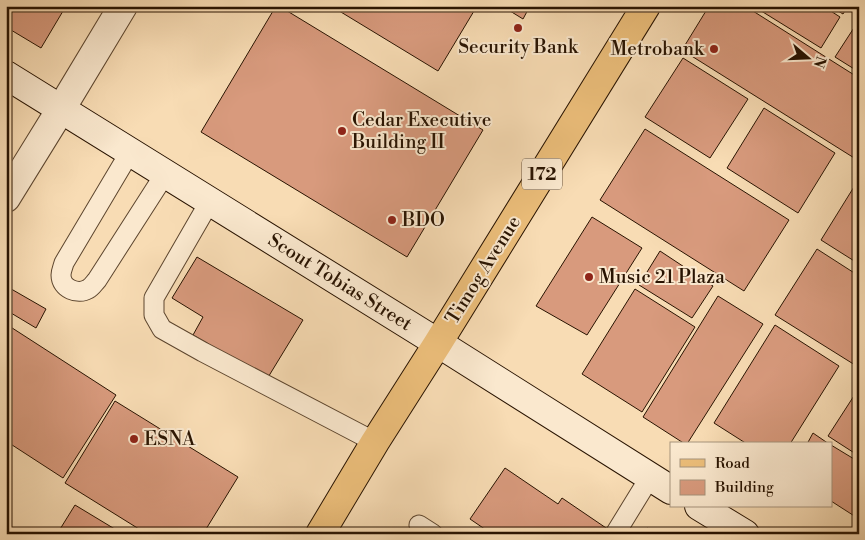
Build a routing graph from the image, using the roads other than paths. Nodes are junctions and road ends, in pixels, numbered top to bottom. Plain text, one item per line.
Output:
1 (123, 6) edge
2 (646, 6) edge
3 (6, 76) edge
4 (61, 110) junction
5 (130, 152) junction
6 (165, 174) junction
7 (6, 198) edge
8 (210, 201) junction
9 (438, 343) junction
10 (375, 442) junction
11 (660, 484) edge
12 (701, 508) edge
13 (320, 534) edge
14 (615, 534) edge
15 (745, 534) edge

1 - 4 street
2 - 9 main road, Timog Avenue / 172
3 - 4 street, Scout Tobias Street
4 - 5 street, Scout Tobias Street
4 - 7 street
5 - 6 street, Scout Tobias Street
5 - 6 lane
6 - 8 street, Scout Tobias Street
8 - 9 street, Scout Tobias Street
8 - 10 lane
9 - 10 main road, Timog Avenue / 172
9 - 11 street, Scout Tobias Street
10 - 13 main road, Timog Avenue / 172
11 - 14 lane
12 - 15 street

